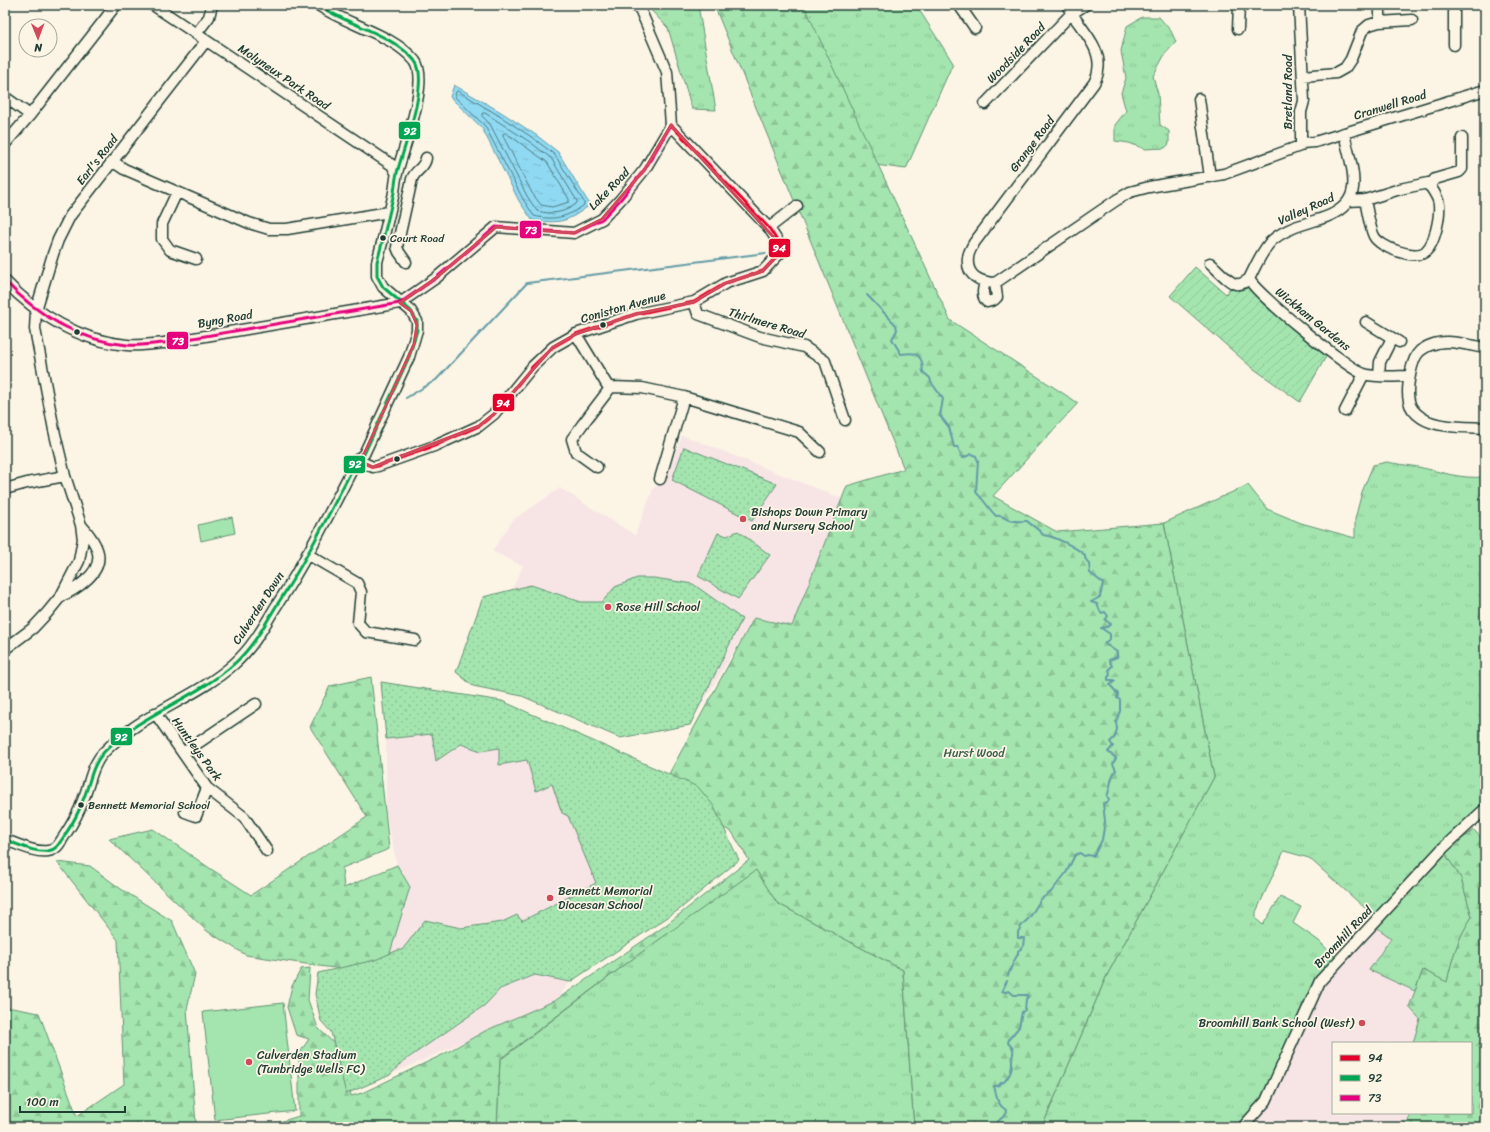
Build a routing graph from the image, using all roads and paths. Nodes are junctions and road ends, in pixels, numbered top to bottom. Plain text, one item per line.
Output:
1 (116, 5) edge
2 (153, 5) edge
3 (212, 5) edge
4 (318, 5) edge
5 (634, 5) edge
6 (959, 5) edge
7 (1085, 5) edge
8 (1239, 5) edge
9 (1300, 5) edge
10 (1380, 5) edge
11 (1454, 5) edge
12 (1069, 8) edge
13 (1412, 20) dead end
14 (1380, 22) junction
15 (975, 28) dead end
16 (1238, 28) dead end
17 (196, 34) junction
18 (206, 41) junction
19 (1454, 45) dead end
20 (1303, 76) junction
21 (1485, 90) edge
22 (5, 97) edge
23 (1199, 98) dead end
24 (985, 104) dead end
25 (30, 115) junction
26 (671, 125) junction
27 (1344, 133) junction
28 (1462, 138) dead end
29 (1301, 143) junction
30 (5, 144) edge
31 (426, 158) dead end
32 (112, 161) junction
33 (397, 174) junction
34 (1224, 174) joint
35 (1210, 177) junction
36 (1429, 186) junction
37 (177, 192) junction
38 (393, 195) junction
39 (409, 197) junction
40 (1365, 200) junction
41 (1349, 201) junction
42 (797, 206) dead end
43 (390, 212) junction
44 (769, 228) junction
45 (196, 259) dead end
46 (406, 262) dead end
47 (1210, 263) dead end
48 (1249, 280) junction
49 (5, 281) edge
50 (694, 302) junction
51 (400, 303) junction
52 (36, 310) junction
53 (1366, 322) dead end
54 (576, 334) junction
55 (1485, 348) edge
56 (1364, 374) junction
57 (1379, 376) junction
58 (1410, 376) junction
59 (611, 387) junction
60 (684, 397) junction
61 (1345, 411) dead end
62 (845, 420) dead end
63 (1485, 428) edge
64 (820, 452) dead end
65 (358, 460) junction
66 (596, 467) dead end
67 (65, 476) junction
68 (660, 478) dead end
69 (5, 489) edge
70 (81, 525) junction
71 (307, 554) junction
72 (61, 596) junction
73 (415, 640) dead end
74 (5, 649) edge
75 (256, 704) dead end
76 (155, 714) junction
77 (183, 753) junction
78 (207, 788) junction
79 (1485, 809) edge
80 (185, 812) dead end
81 (5, 840) edge
82 (267, 851) dead end
83 (1243, 1127) edge

1 - 25 street
2 - 17 street, Molyneux Park Road
3 - 17 street
4 - 33 street
5 - 26 street
6 - 15 street
7 - 12 street, Woodside Road
8 - 16 street
9 - 20 street, Bretland Road
10 - 14 street
11 - 19 street
12 - 24 street, Woodside Road
12 - 35 street, Grange Road
13 - 14 street
14 - 20 street
17 - 18 street, Molyneux Park Road
18 - 32 street, Earl's Road
18 - 33 street, Molyneux Park Road
20 - 29 street, Bretland Road
21 - 27 street, Cranwell Road
22 - 25 street
23 - 35 street
25 - 30 street
26 - 44 street, Coniston Avenue
26 - 51 street, Lake Road
27 - 29 street, Cranwell Road
27 - 41 street, Valley Road
28 - 36 street
29 - 34 street, Bretland Road
31 - 39 street
32 - 37 street
32 - 52 street, Earl's Road
33 - 38 street
34 - 35 street, Grange Road
36 - 40 street
36 - 40 street
37 - 43 street
37 - 45 street
38 - 39 street
38 - 43 street
39 - 46 street
40 - 41 street
41 - 48 street, Valley Road
42 - 44 street
43 - 51 street, Culverden Down
44 - 50 street, Coniston Avenue
47 - 48 street
48 - 56 street, Wickham Gardens
49 - 52 street, Byng Road
50 - 54 street, Coniston Avenue
50 - 62 street, Thirlmere Road
51 - 52 street, Byng Road
51 - 65 street, Culverden Down
52 - 67 street, Earl's Road
53 - 57 street
54 - 59 street
54 - 65 street, Coniston Avenue
55 - 58 street
56 - 57 street
56 - 61 street
57 - 58 street
58 - 63 street
59 - 60 street
59 - 66 street
60 - 64 street
60 - 68 street
65 - 71 street, Culverden Down
67 - 69 street
67 - 70 street, Earl's Road
70 - 72 street
70 - 72 street
71 - 73 street
71 - 76 street, Culverden Down
72 - 74 street
75 - 77 street
76 - 77 street, Huntleys Park
76 - 81 street, Culverden Down
77 - 78 street, Huntleys Park
78 - 80 street
78 - 82 street, Huntleys Park
79 - 83 street, Broomhill Road

